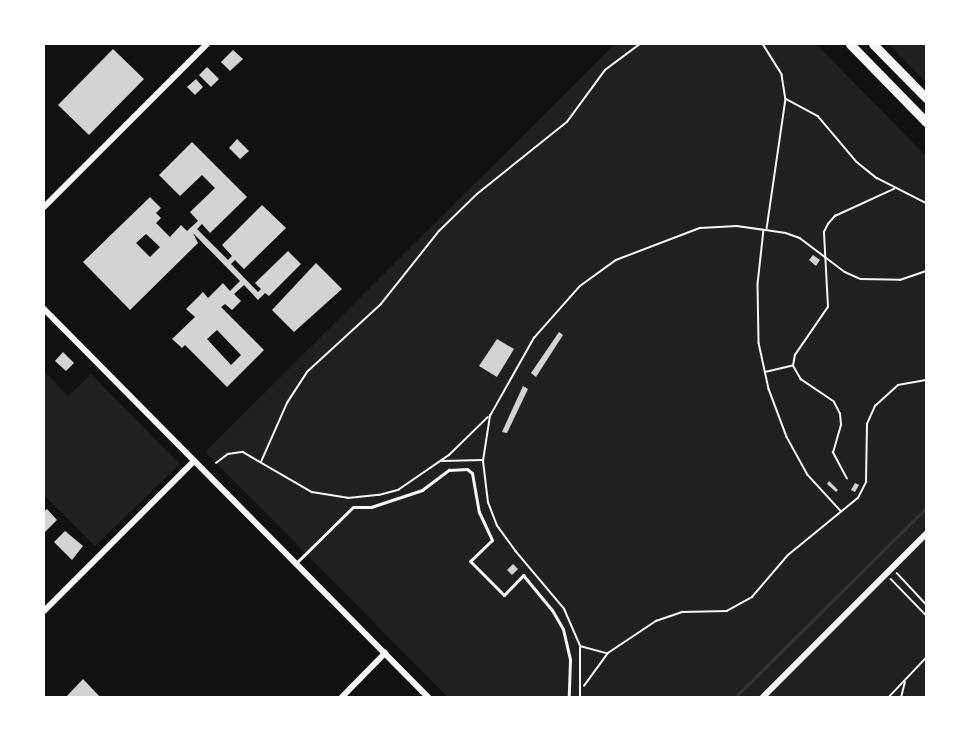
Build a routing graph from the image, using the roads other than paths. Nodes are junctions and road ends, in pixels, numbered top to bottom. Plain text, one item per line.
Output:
1 (207, 44) edge
2 (849, 44) edge
3 (873, 44) edge
4 (927, 98) edge
5 (927, 122) edge
6 (44, 207) edge
7 (44, 309) edge
8 (194, 461) junction
9 (927, 534) edge
10 (296, 564) junction
11 (44, 611) edge
12 (386, 653) junction
13 (341, 698) edge
14 (429, 698) edge
15 (569, 698) edge
16 (762, 698) edge

1 - 6 street
2 - 5 main road
3 - 4 main road
7 - 8 street
8 - 10 street
8 - 11 street
9 - 16 street
10 - 12 street
10 - 15 lane
12 - 13 street
12 - 14 street

